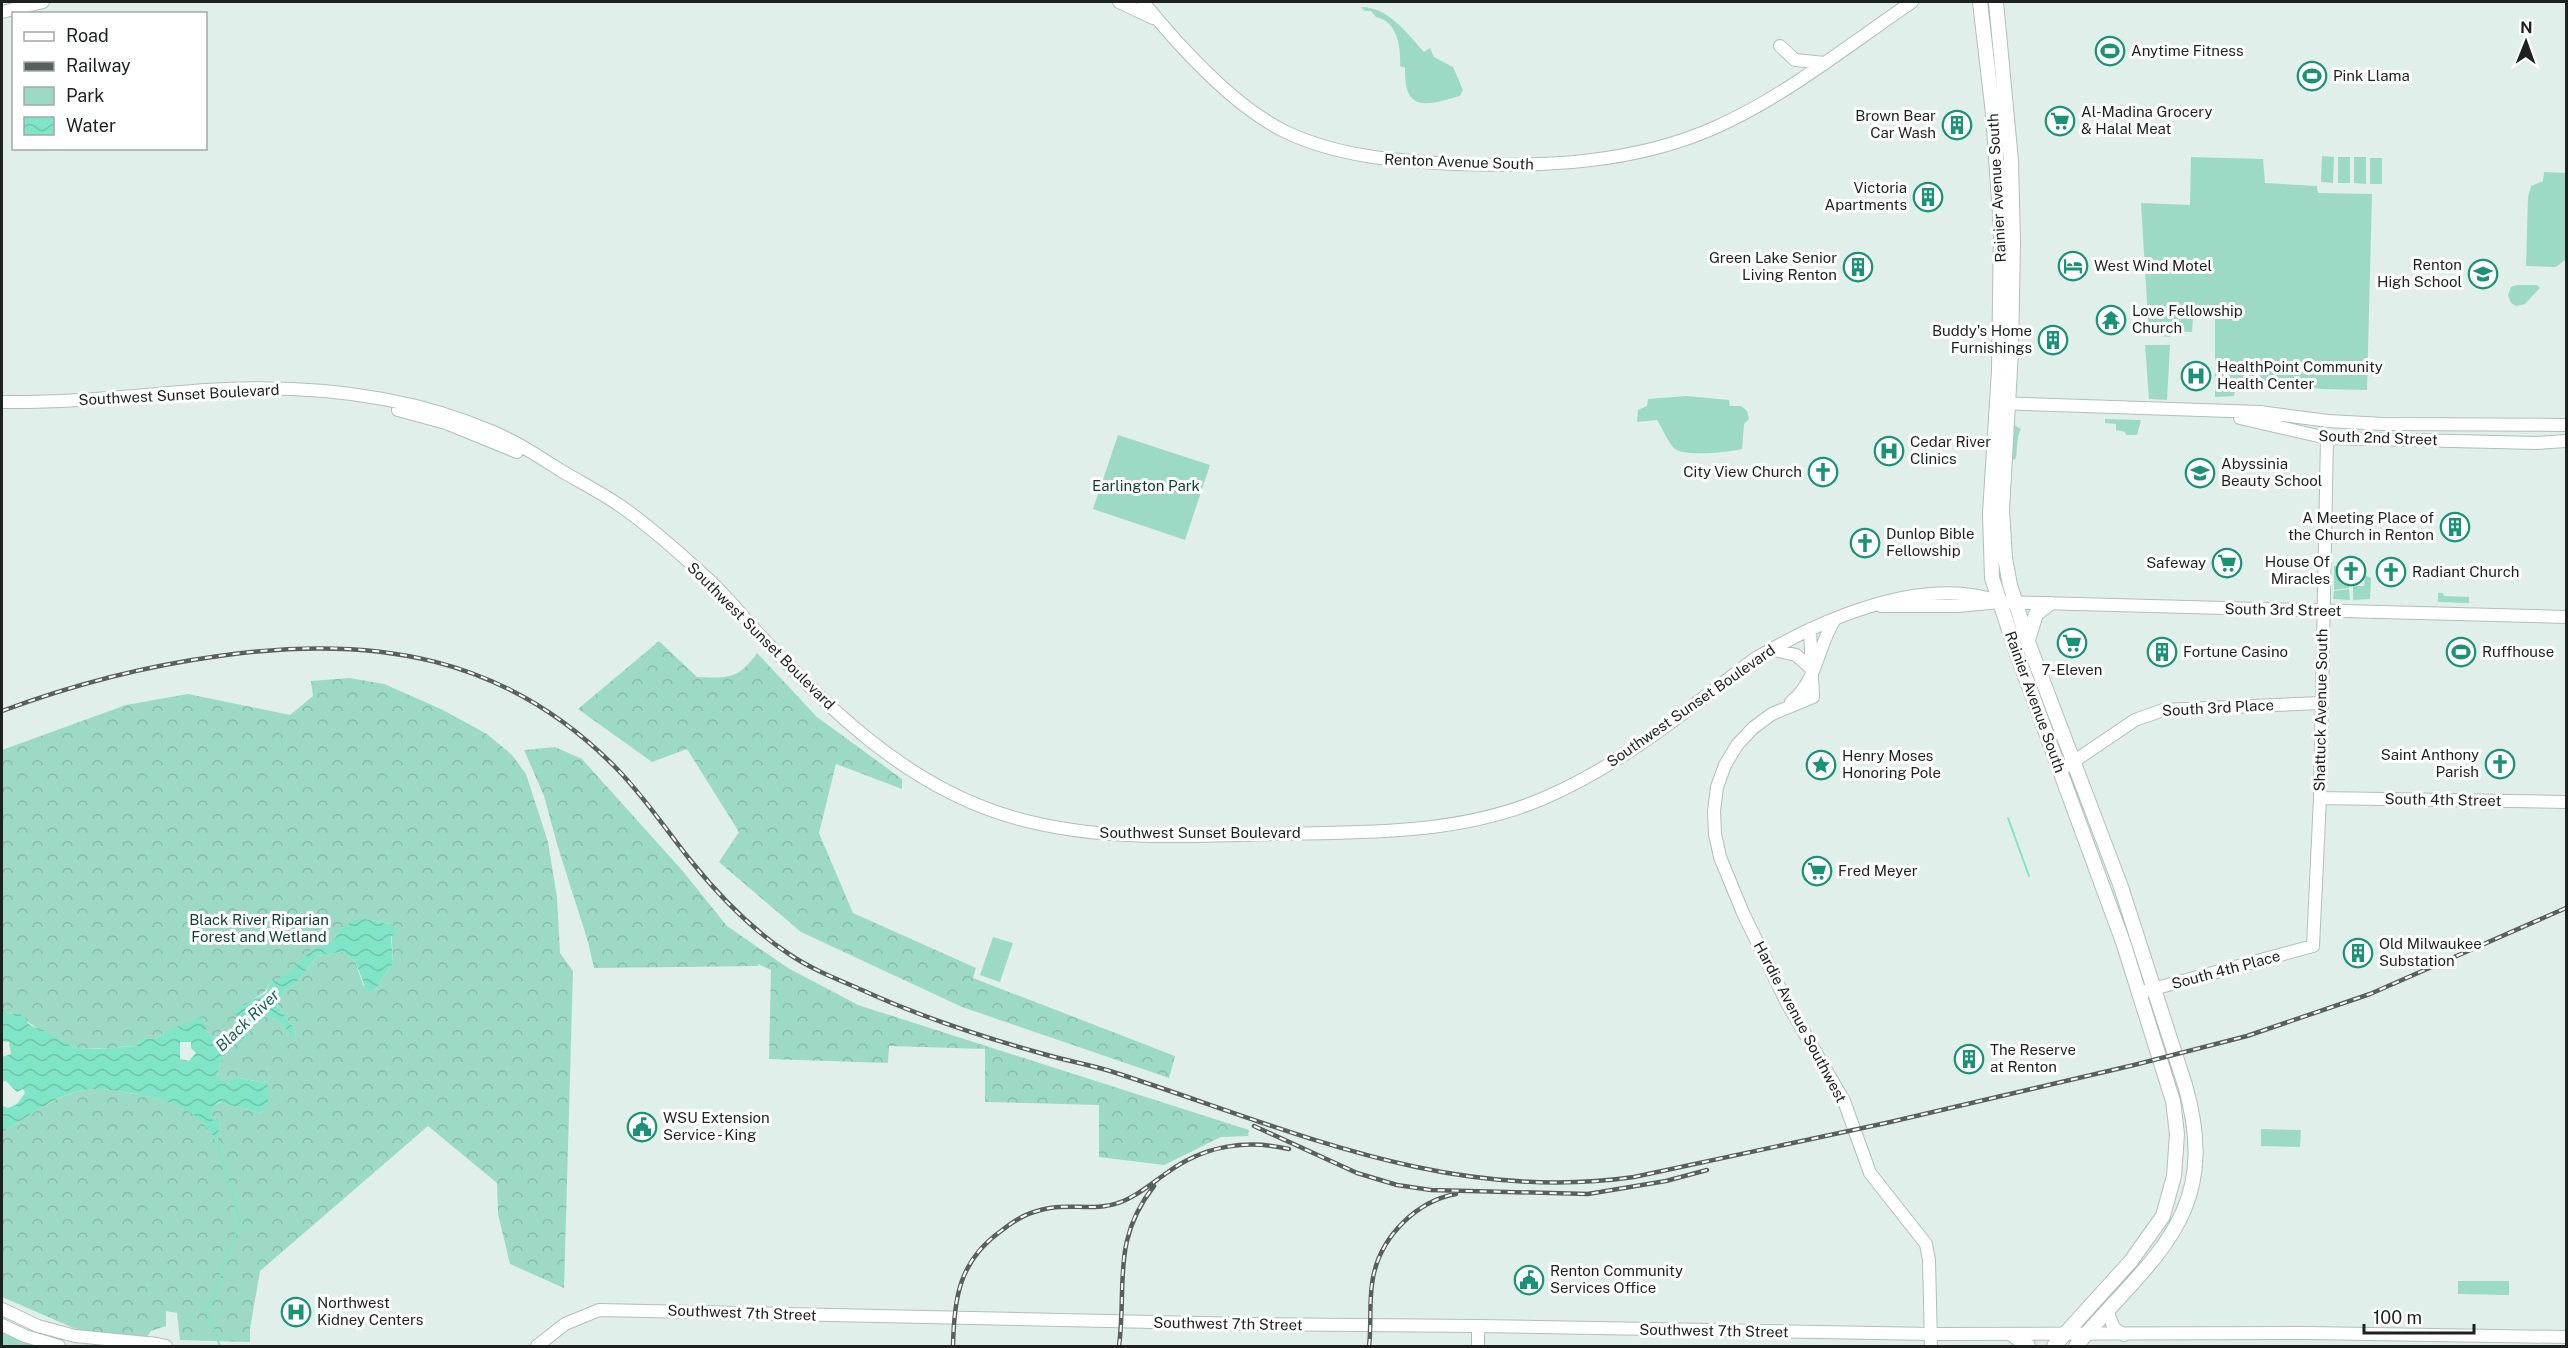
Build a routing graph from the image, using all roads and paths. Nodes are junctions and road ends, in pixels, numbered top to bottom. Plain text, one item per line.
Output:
1 (43, 2) edge
2 (1119, 2) edge
3 (1143, 2) edge
4 (1912, 2) edge
5 (1980, 2) edge
6 (1996, 2) edge
7 (4, 12) edge
8 (1157, 19) junction
9 (1780, 46) dead end
10 (1825, 63) junction
11 (2, 402) edge
12 (2003, 403) junction
13 (2, 408) edge
14 (2192, 410) junction
15 (2566, 425) edge
16 (2327, 438) junction
17 (2566, 441) edge
18 (557, 468) junction
19 (2000, 602) junction
20 (2016, 603) junction
21 (2049, 604) junction
22 (2322, 611) junction
23 (2566, 616) edge
24 (1835, 618) junction
25 (1810, 629) junction
26 (2028, 642) junction
27 (1770, 649) junction
28 (1813, 670) junction
29 (2320, 703) junction
30 (1783, 708) junction
31 (2074, 761) junction
32 (2060, 770) junction
33 (2325, 798) junction
34 (2566, 802) edge
35 (2313, 946) joint
36 (2155, 989) junction
37 (2138, 993) junction
38 (2, 1309) edge
39 (2107, 1311) junction
40 (2, 1325) edge
41 (1478, 1326) junction
42 (2066, 1334) junction
43 (2086, 1334) junction
44 (2013, 1335) junction
45 (2124, 1335) junction
46 (2566, 1337) edge
47 (1931, 1341) edge
48 (59, 1347) edge
49 (166, 1347) edge
50 (537, 1347) edge
51 (1478, 1347) edge
52 (2028, 1347) edge
53 (2054, 1347) edge
54 (2076, 1347) edge

1 - 7 main road
2 - 8 main road
3 - 8 main road, Renton Avenue South
4 - 10 main road, Renton Avenue South
5 - 12 main road, Rainier Avenue South
6 - 12 main road, Rainier Avenue South
8 - 10 main road, Renton Avenue South
9 - 10 main road
11 - 18 main road, Southwest Sunset Boulevard
12 - 14 main road, South 2nd Street
12 - 19 main road, Rainier Avenue South
12 - 20 main road, Rainier Avenue South
13 - 18 main road, Southwest Sunset Boulevard
14 - 15 main road, South 2nd Street
14 - 16 main road, South 2nd Street
16 - 17 main road, South 2nd Street
16 - 22 main road, Shattuck Avenue South
18 - 27 main road, Southwest Sunset Boulevard
19 - 20 main road, South 3rd Street
19 - 24 main road, Southwest Sunset Boulevard
19 - 32 main road, Rainier Avenue South
20 - 21 main road, South 3rd Street
20 - 26 main road, Rainier Avenue South
21 - 22 main road, South 3rd Street
21 - 26 main road
22 - 23 main road, South 3rd Street
22 - 29 main road, Shattuck Avenue South
24 - 25 main road, Southwest Sunset Boulevard
24 - 28 main road
25 - 27 main road, Southwest Sunset Boulevard
25 - 28 main road, Hardie Avenue Southwest
26 - 31 main road, Rainier Avenue South
27 - 28 main road
28 - 30 main road, Hardie Avenue Southwest
28 - 30 main road, Hardie Avenue Southwest
29 - 31 main road, South 3rd Place
29 - 33 main road, Shattuck Avenue South
30 - 47 main road, Hardie Avenue Southwest
31 - 32 main road, South 3rd Place
31 - 36 main road, Rainier Avenue South
32 - 37 main road, Rainier Avenue South
33 - 34 main road, South 4th Street
33 - 35 main road, Shattuck Avenue South
35 - 36 main road, South 4th Place
36 - 37 main road, South 4th Place
36 - 39 main road, Rainier Avenue South
37 - 42 main road, Rainier Avenue South
38 - 49 main road
39 - 43 main road, Rainier Avenue South
39 - 45 main road
40 - 48 main road
41 - 47 main road, Southwest 7th Street
41 - 50 main road, Southwest 7th Street
41 - 51 main road
42 - 43 main road, Southwest 7th Street
42 - 44 main road, Southwest 7th Street
42 - 53 main road, Rainier Avenue South
43 - 45 main road, Southwest 7th Street
43 - 54 main road, Rainier Avenue South
44 - 47 main road, Southwest 7th Street
44 - 52 main road
45 - 46 main road, Southwest 7th Street

